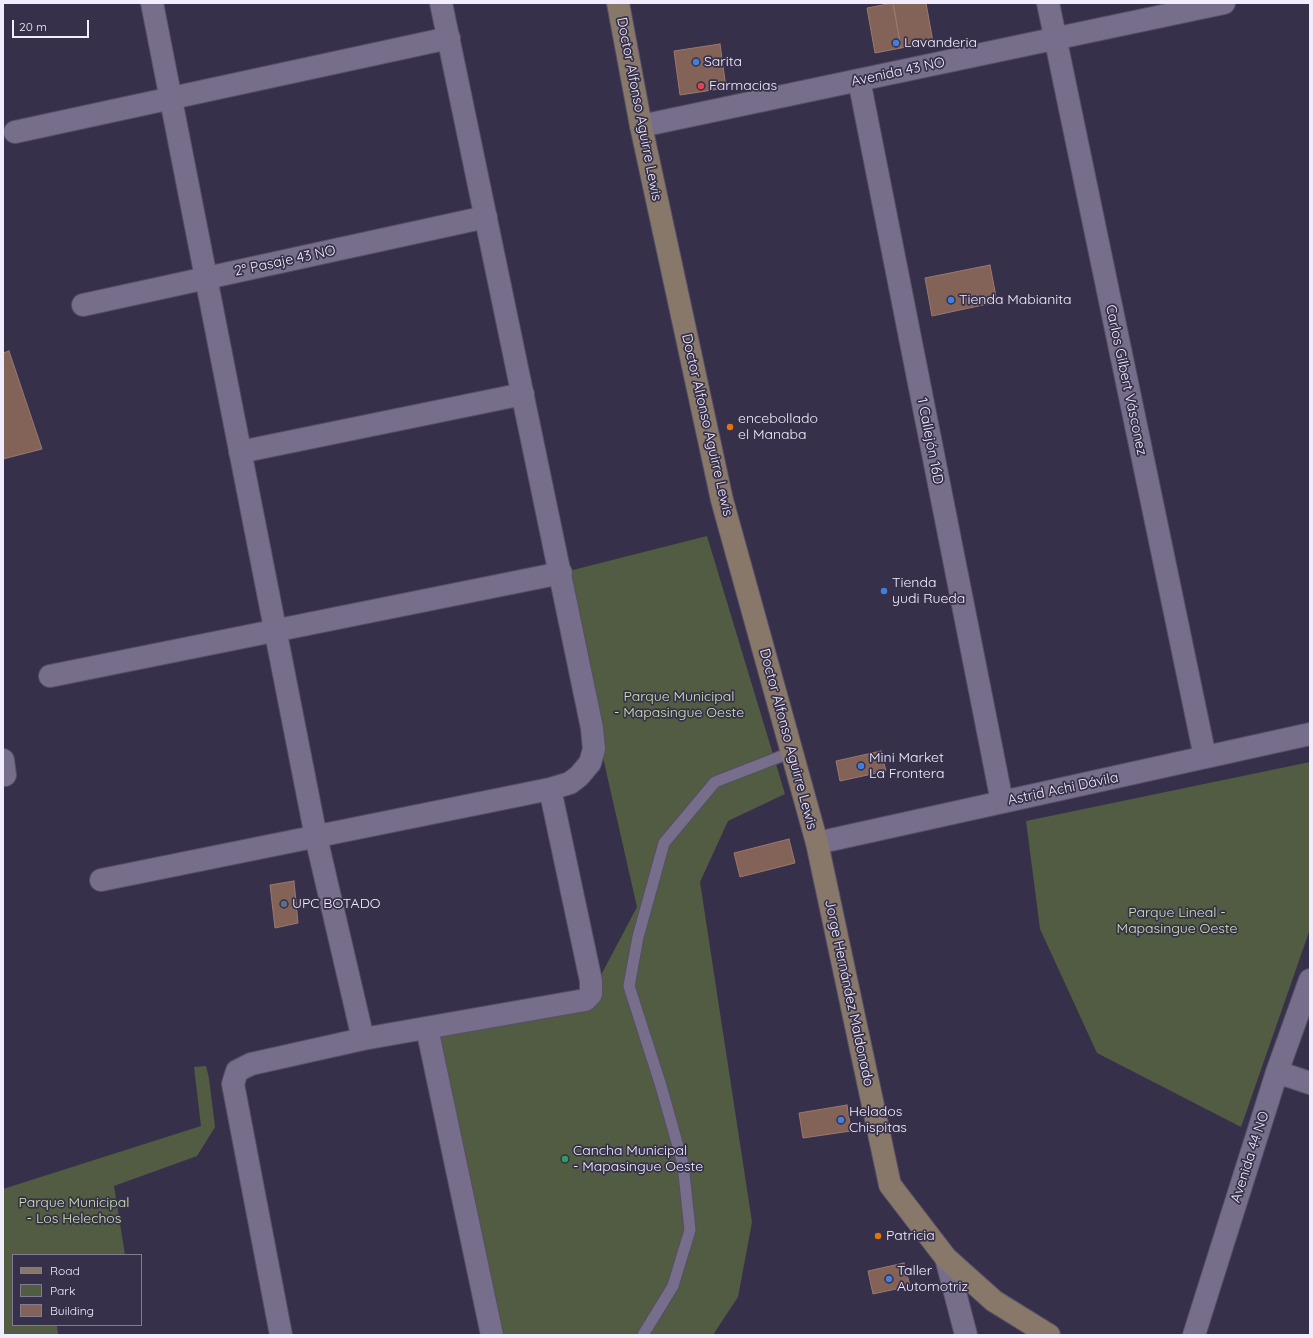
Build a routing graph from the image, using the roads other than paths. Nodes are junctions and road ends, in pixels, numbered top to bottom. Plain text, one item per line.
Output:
1 (152, 3) edge
2 (441, 3) edge
3 (618, 3) edge
4 (1048, 3) edge
5 (1224, 3) edge
6 (449, 38) junction
7 (1056, 40) junction
8 (859, 80) junction
9 (170, 98) junction
10 (641, 126) junction
11 (15, 132) dead end
12 (486, 217) junction
13 (206, 278) junction
14 (83, 305) dead end
15 (523, 394) junction
16 (240, 452) junction
17 (561, 573) junction
18 (275, 630) junction
19 (50, 676) dead end
20 (1310, 734) edge
21 (792, 752) junction
22 (1205, 757) junction
23 (550, 789) junction
24 (1002, 802) junction
25 (316, 836) junction
26 (817, 843) junction
27 (101, 880) dead end
28 (1310, 980) edge
29 (427, 1028) junction
30 (363, 1039) junction
31 (1277, 1072) junction
32 (1310, 1083) edge
33 (946, 1258) junction
34 (281, 1335) edge
35 (492, 1335) edge
36 (644, 1335) edge
37 (966, 1335) edge
38 (1049, 1335) edge
39 (1194, 1335) edge

1 - 9 street
2 - 6 street
3 - 10 street, Doctor Alfonso Aguirre Lewis
4 - 7 street, Carlos Gilbert Vásconez
5 - 7 street, Avenida 43 NO
6 - 9 street
6 - 12 street
7 - 8 street, Avenida 43 NO
7 - 22 street, Carlos Gilbert Vásconez
8 - 10 street, Avenida 43 NO
8 - 24 street, 1 Callejón 16D
9 - 11 street
9 - 13 street
10 - 21 street, Doctor Alfonso Aguirre Lewis
12 - 13 street, 2° Pasaje 43 NO
12 - 15 street
13 - 14 street, 2° Pasaje 43 NO
13 - 16 street
15 - 16 street
15 - 17 street
16 - 18 street
17 - 18 street
17 - 23 street
18 - 19 street
18 - 25 street
20 - 22 street, Astrid Achi Dávila
21 - 26 street, Doctor Alfonso Aguirre Lewis
21 - 36 lane
22 - 24 street, Astrid Achi Dávila
23 - 25 street
23 - 29 street
24 - 26 street, Astrid Achi Dávila
25 - 27 street
25 - 30 street
26 - 33 street, Jorge Hernández Maldonado
28 - 31 street, Avenida 44 NO
29 - 30 street
29 - 35 street
30 - 34 street
31 - 32 street
31 - 39 street, Avenida 44 NO
33 - 37 street
33 - 38 street, Jorge Hernández Maldonado

